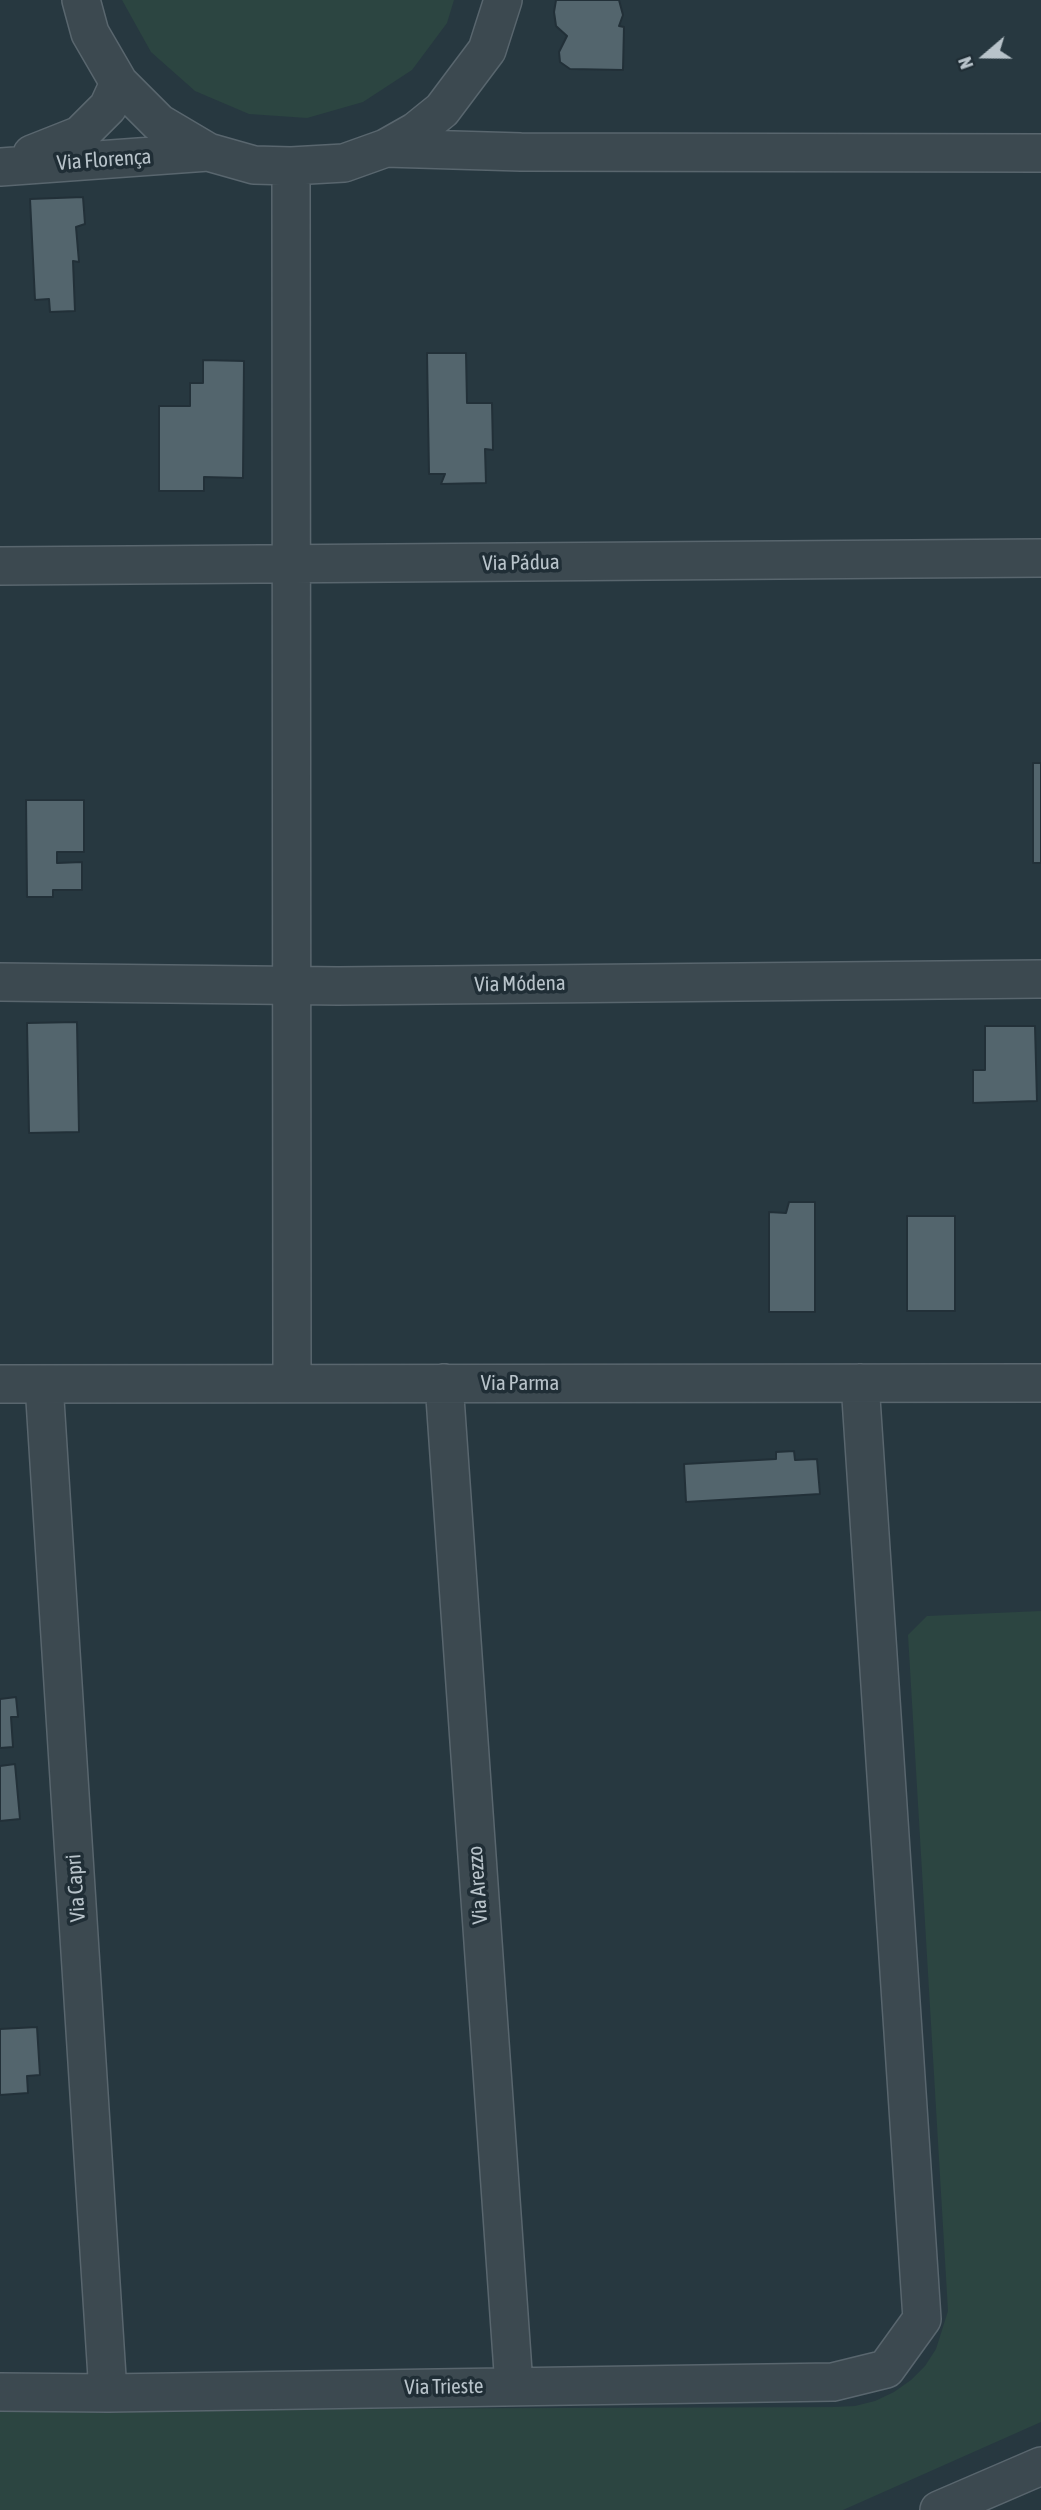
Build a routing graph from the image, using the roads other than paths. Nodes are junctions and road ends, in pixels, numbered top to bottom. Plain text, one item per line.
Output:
1 (80, 0) edge
2 (503, 0) edge
3 (119, 83) junction
4 (442, 110) junction
5 (387, 148) junction
6 (208, 152) junction
7 (521, 152) junction
8 (1041, 153) edge
9 (291, 166) junction
10 (0, 167) edge
11 (1041, 558) edge
12 (291, 565) junction
13 (0, 566) edge
14 (1041, 979) edge
15 (0, 982) edge
16 (292, 986) junction
17 (444, 1383) junction
18 (860, 1383) junction
19 (1041, 1383) edge
20 (0, 1384) edge
21 (44, 1384) junction
22 (292, 1384) junction
23 (514, 2386) junction
24 (0, 2392) edge
25 (108, 2393) junction
26 (1041, 2466) edge
27 (939, 2510) edge

1 - 3 street
2 - 4 street
3 - 6 street
3 - 10 street, Via Florença
4 - 5 street
4 - 7 street
5 - 7 street
5 - 9 street
6 - 9 street
6 - 10 street, Via Florença
7 - 8 street
9 - 12 street
11 - 12 street, Via Pádua
12 - 13 street, Via Pádua
12 - 16 street
14 - 16 street, Via Módena
15 - 16 street, Via Módena
16 - 22 street
17 - 18 street, Via Parma
17 - 22 street, Via Parma
17 - 23 street, Via Arezzo
18 - 19 street, Via Parma
18 - 23 street, Via Trieste
20 - 21 street, Via Parma
21 - 22 street, Via Parma
21 - 25 street, Via Capri
23 - 25 street, Via Trieste
24 - 25 street, Via Trieste
26 - 27 street

